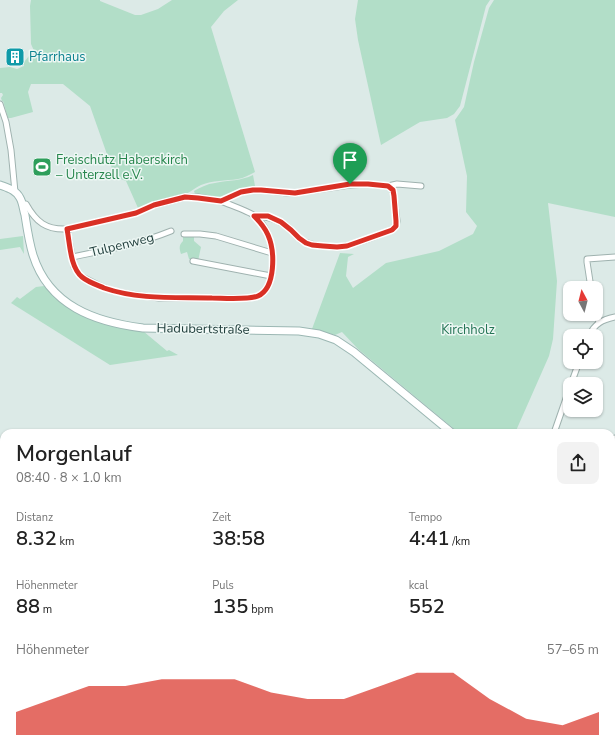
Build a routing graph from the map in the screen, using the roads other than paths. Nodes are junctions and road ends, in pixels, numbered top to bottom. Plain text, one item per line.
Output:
1 (0, 104) edge
2 (0, 185) edge
3 (388, 186) junction
4 (421, 186) dead end
5 (15, 192) junction
6 (221, 201) junction
7 (22, 204) junction
8 (254, 216) junction
9 (67, 229) junction
10 (171, 231) dead end
11 (184, 234) dead end
12 (272, 253) junction
13 (615, 256) edge
14 (72, 257) junction
15 (193, 261) dead end
16 (271, 276) junction
17 (590, 281) edge
18 (615, 317) edge
19 (599, 322) joint
20 (593, 329) edge
21 (563, 407) edge
22 (447, 429) edge
23 (555, 429) edge

1 - 5 street
2 - 5 street
3 - 4 street
3 - 6 street
3 - 8 street
5 - 7 street, Hadubertstraße
6 - 8 street
6 - 9 street
7 - 9 street
7 - 22 street, Hadubertstraße
8 - 12 street
9 - 14 street
10 - 14 street, Tulpenweg
11 - 12 street
12 - 16 street
13 - 17 street
14 - 16 street
15 - 16 street
18 - 19 street
19 - 20 street
21 - 23 street

